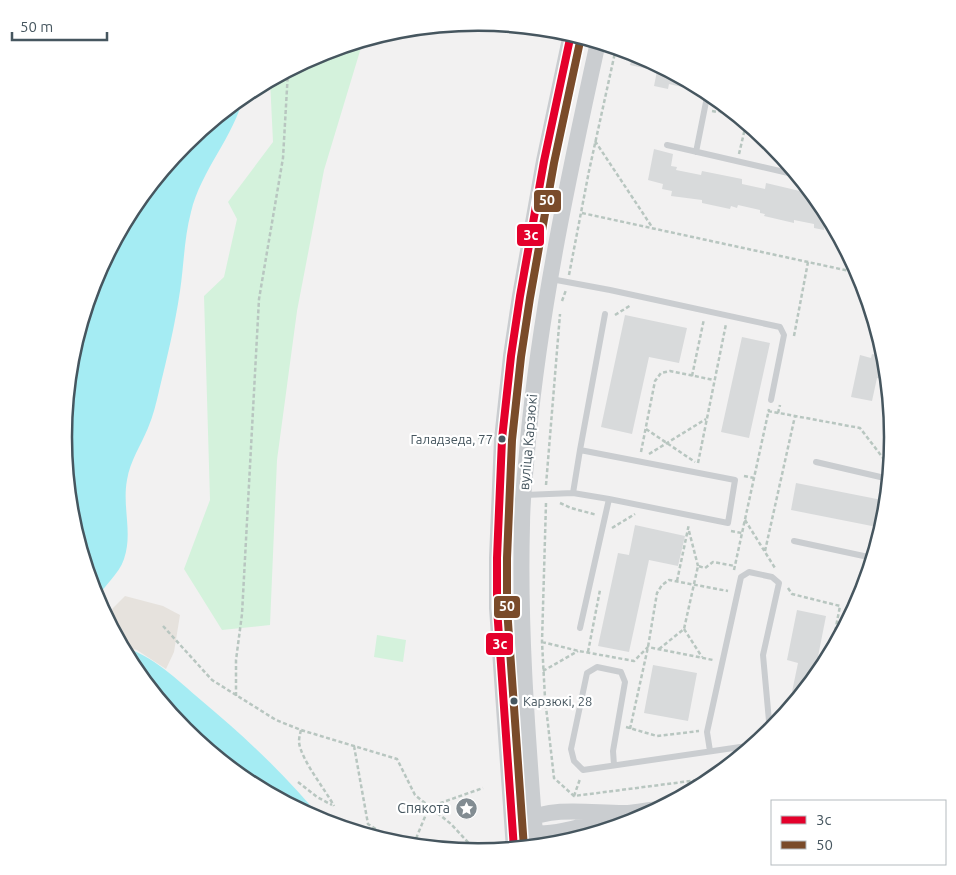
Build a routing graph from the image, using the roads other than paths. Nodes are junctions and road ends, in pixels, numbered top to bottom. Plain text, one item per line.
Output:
1 (569, 42) edge
2 (596, 49) edge
3 (706, 101) edge
4 (667, 146) dead end
5 (696, 152) junction
6 (785, 172) edge
7 (550, 279) junction
8 (607, 316) road end
9 (770, 400) road end
10 (580, 450) junction
11 (816, 462) dead end
12 (882, 477) edge
13 (573, 493) junction
14 (523, 495) junction
15 (609, 499) junction
16 (794, 541) dead end
17 (866, 557) edge
18 (580, 628) dead end
19 (769, 721) edge
20 (741, 747) edge
21 (710, 751) junction
22 (614, 765) junction
23 (635, 812) edge
24 (627, 813) junction
25 (533, 817) junction
26 (512, 828) junction
27 (542, 838) edge
28 (535, 839) edge
29 (536, 840) edge
30 (513, 842) edge

1 - 26 street, вуліца Карзюкі
2 - 7 street, вуліца Карзюкі
3 - 5 lane
4 - 5 lane
5 - 6 lane
7 - 9 lane
7 - 14 street, вуліца Карзюкі
8 - 10 lane
10 - 13 lane
10 - 15 lane
11 - 12 lane
13 - 14 lane
13 - 15 lane
14 - 25 street, вуліца Карзюкі
15 - 18 lane
16 - 17 lane
19 - 21 lane
20 - 21 lane
21 - 22 lane
22 - 22 lane
23 - 24 street
24 - 25 street
24 - 27 street
25 - 26 street
25 - 29 street, вуліца Карзюкі
26 - 28 street
26 - 30 street, вуліца Карзюкі

